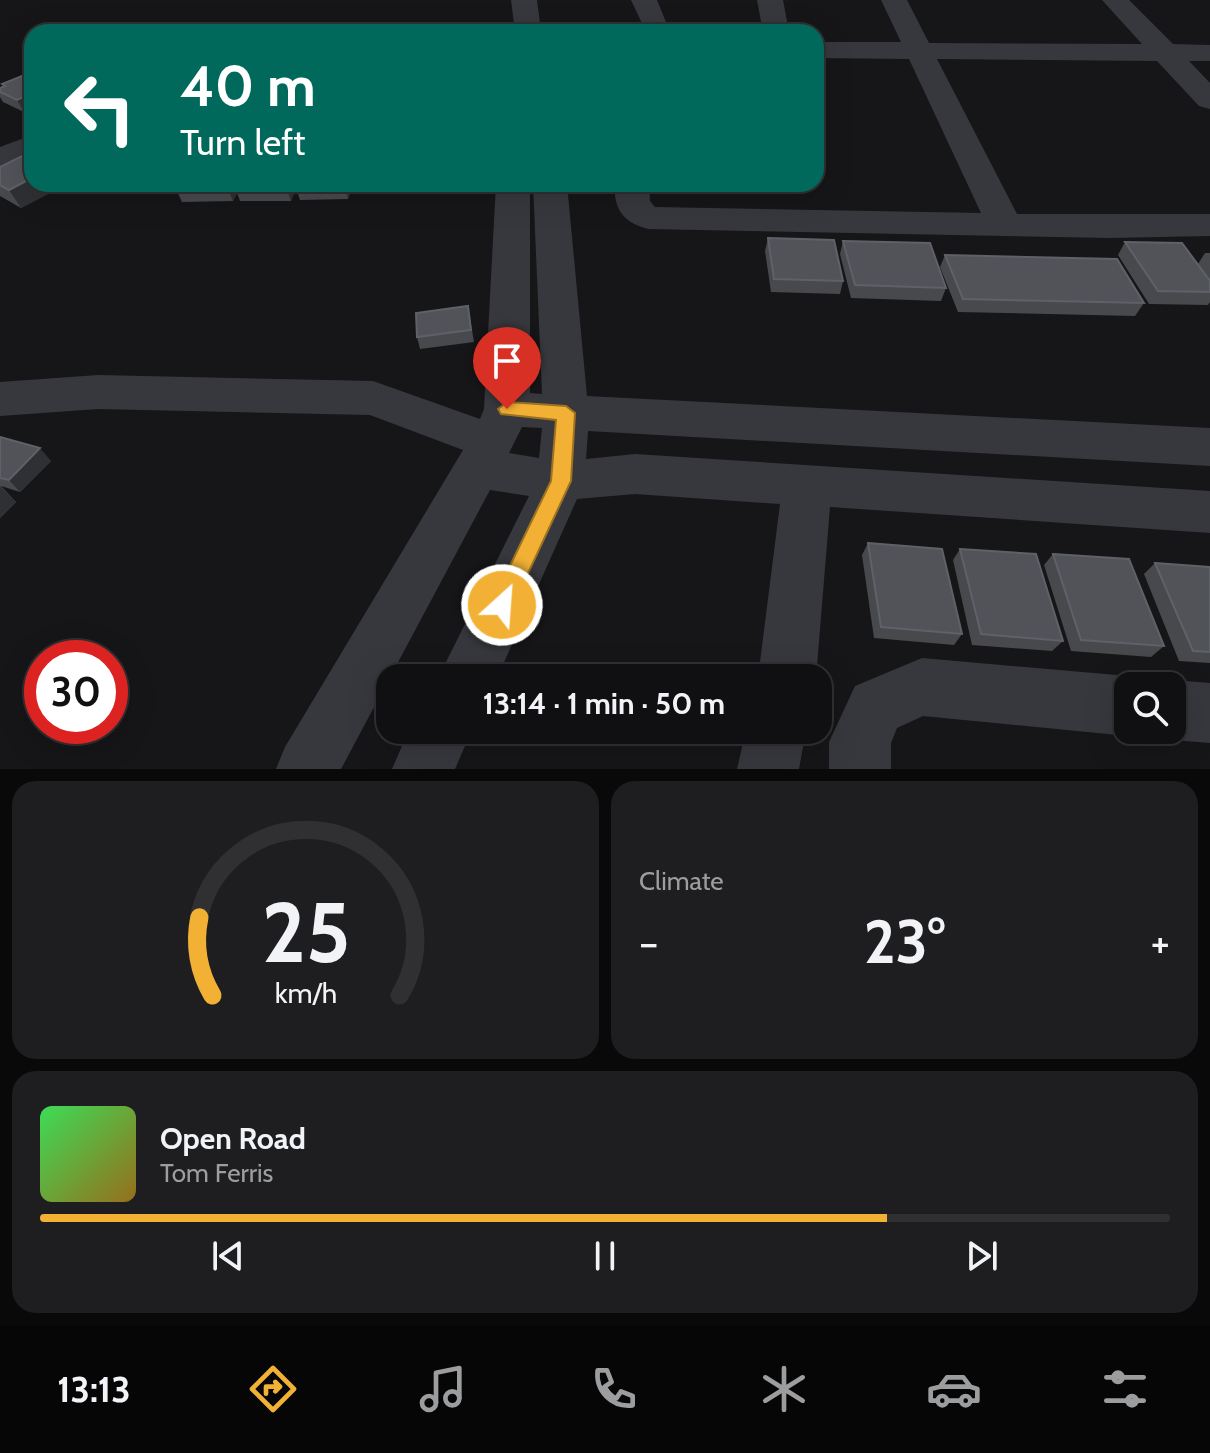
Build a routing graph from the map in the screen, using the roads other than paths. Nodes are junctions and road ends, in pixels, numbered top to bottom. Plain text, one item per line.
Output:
1 (524, 0) edge
2 (644, 0) edge
3 (770, 0) edge
4 (894, 0) edge
5 (1115, 0) edge
6 (527, 24) edge
7 (655, 24) edge
8 (774, 24) edge
9 (824, 50) edge
10 (921, 50) junction
11 (1166, 53) junction
12 (1210, 53) edge
13 (1210, 100) edge
14 (24, 148) edge
15 (0, 159) edge
16 (512, 192) edge
17 (551, 192) edge
18 (632, 192) edge
19 (817, 192) edge
20 (825, 220) junction
21 (1004, 223) junction
22 (1210, 225) edge
23 (0, 399) edge
24 (566, 413) junction
25 (492, 440) junction
26 (1210, 447) edge
27 (561, 481) junction
28 (807, 487) junction
29 (1210, 512) edge
30 (474, 664) edge
31 (788, 664) edge
32 (1114, 705) edge
33 (1186, 711) edge
34 (1210, 713) edge
35 (435, 744) edge
36 (773, 744) edge
37 (307, 769) edge
38 (423, 769) edge
39 (768, 769) edge
40 (860, 769) edge

1 - 6 street
2 - 7 street
3 - 8 street
4 - 10 street
5 - 11 street
9 - 10 street
10 - 11 street
10 - 21 street
11 - 12 street
11 - 13 street
14 - 15 street
16 - 25 street
17 - 24 street
18 - 20 street
19 - 20 street
20 - 21 street
21 - 22 street
23 - 25 street
24 - 25 street
24 - 26 street
24 - 27 street
25 - 27 street
25 - 37 street
27 - 28 street
27 - 30 street
28 - 29 street
28 - 31 street
32 - 40 street
33 - 34 street
35 - 38 street
36 - 39 street

